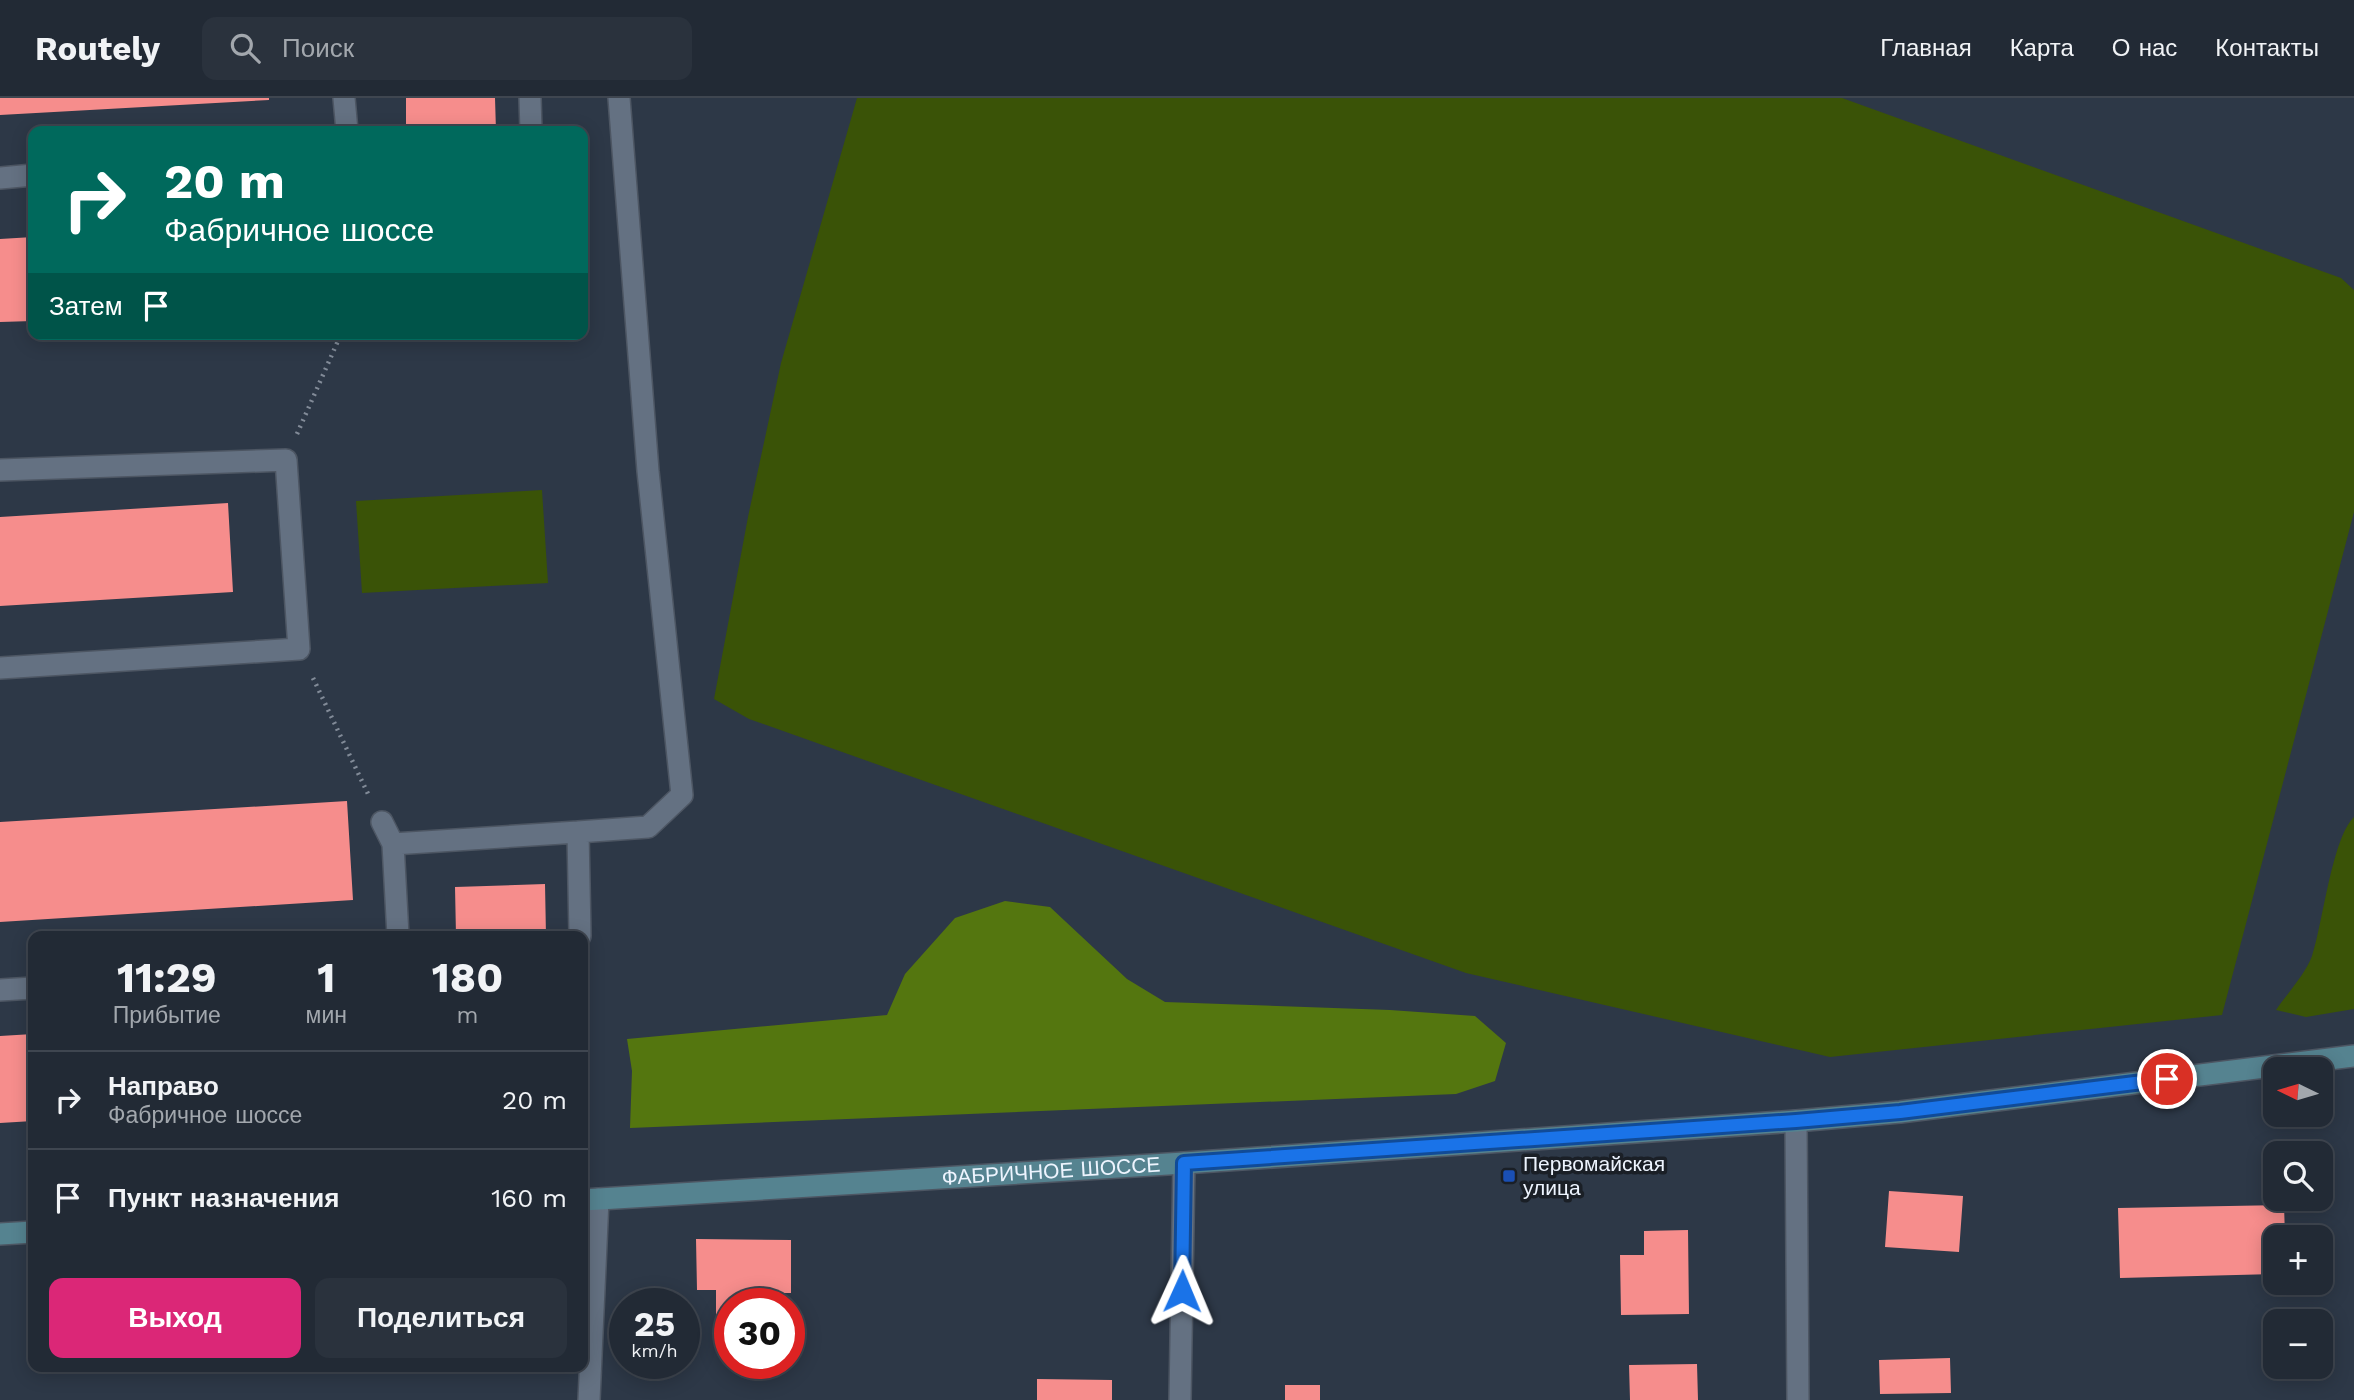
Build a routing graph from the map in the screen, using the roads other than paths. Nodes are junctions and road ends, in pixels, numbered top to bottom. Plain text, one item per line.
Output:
1 (344, 98) edge
2 (530, 98) edge
3 (619, 98) edge
4 (346, 126) edge
5 (531, 126) edge
6 (28, 175) edge
7 (0, 178) edge
8 (0, 470) edge
9 (0, 668) edge
10 (382, 822) road end
11 (578, 832) junction
12 (393, 844) junction
13 (398, 931) edge
14 (580, 931) edge
15 (28, 988) edge
16 (0, 990) edge
17 (2354, 1056) edge
18 (1796, 1121) junction
19 (1184, 1163) junction
20 (590, 1199) edge
21 (28, 1232) edge
22 (0, 1234) edge
23 (589, 1400) edge
24 (1180, 1400) edge
25 (1798, 1400) edge

1 - 4 street
2 - 5 street
3 - 11 street
6 - 7 street
8 - 9 street
10 - 12 street
11 - 12 street
11 - 14 street
12 - 13 street
15 - 16 street
17 - 18 main road, ФАБРИЧНОЕ ШОССЕ
18 - 19 main road, ФАБРИЧНОЕ ШОССЕ
18 - 25 street
19 - 20 main road, ФАБРИЧНОЕ ШОССЕ
19 - 24 street
20 - 23 street
21 - 22 main road

